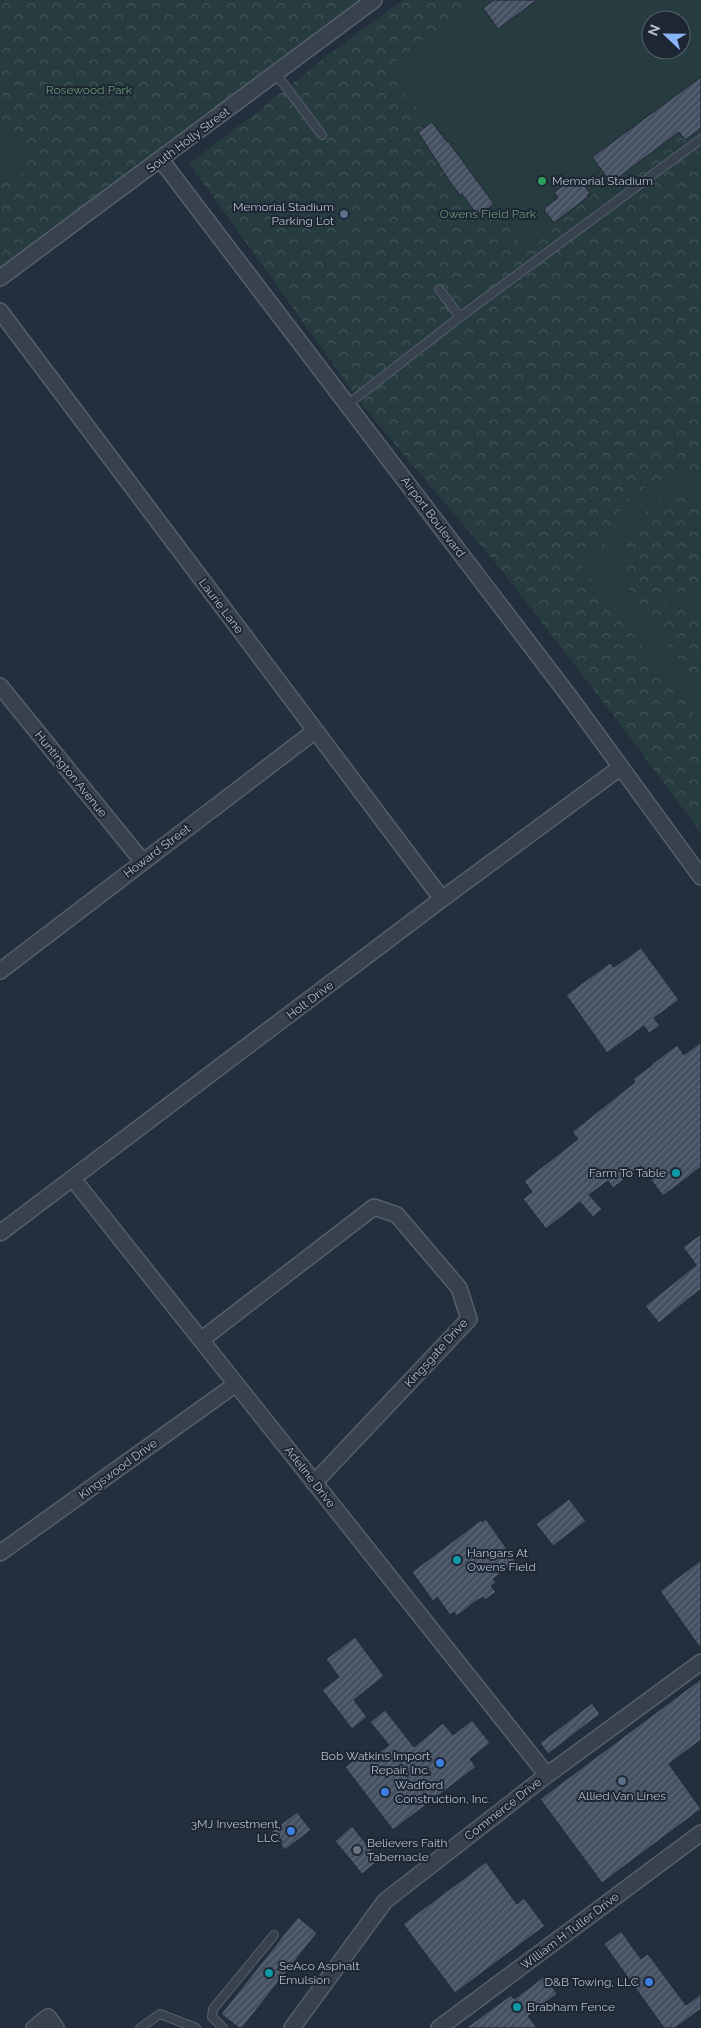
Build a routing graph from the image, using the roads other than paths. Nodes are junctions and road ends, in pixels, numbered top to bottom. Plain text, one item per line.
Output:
1 (374, 0) edge
2 (276, 74) junction
3 (322, 135) dead end
4 (701, 139) edge
5 (161, 160) junction
6 (0, 278) edge
7 (439, 289) dead end
8 (0, 312) edge
9 (460, 317) junction
10 (348, 404) junction
11 (0, 686) edge
12 (315, 730) junction
13 (620, 767) junction
14 (143, 862) junction
15 (701, 877) edge
16 (442, 899) junction
17 (0, 971) edge
18 (73, 1179) junction
19 (0, 1233) edge
20 (200, 1340) junction
21 (236, 1384) junction
22 (314, 1483) junction
23 (0, 1553) edge
24 (701, 1662) edge
25 (547, 1776) junction
26 (701, 1833) edge
27 (274, 1935) dead end
28 (52, 2023) edge
29 (34, 2028) edge
30 (140, 2028) edge
31 (196, 2028) edge
32 (222, 2028) edge
33 (292, 2028) edge
34 (439, 2028) edge

1 - 2 street, South Holly Street
2 - 3 lane
2 - 5 street, South Holly Street
4 - 9 lane
5 - 6 street, South Holly Street
5 - 10 street, Airport Boulevard
7 - 9 lane
8 - 12 street, Laurie Lane
9 - 10 lane
10 - 13 street, Airport Boulevard
11 - 14 street, Huntington Avenue
12 - 14 street, Howard Street
12 - 16 street, Laurie Lane
13 - 15 street, Airport Boulevard
13 - 16 street, Holt Drive
14 - 17 street, Howard Street
16 - 18 street, Holt Drive
18 - 19 street, Holt Drive
18 - 20 street, Adeline Drive
20 - 21 street, Adeline Drive
20 - 22 street, Kingsgate Drive
21 - 22 street, Adeline Drive
21 - 23 street, Kingswood Drive
22 - 25 street, Adeline Drive
24 - 25 street, Commerce Drive
25 - 33 street, Commerce Drive
26 - 34 street, William H Tuller Drive
27 - 32 lane
28 - 29 street
30 - 31 lane

